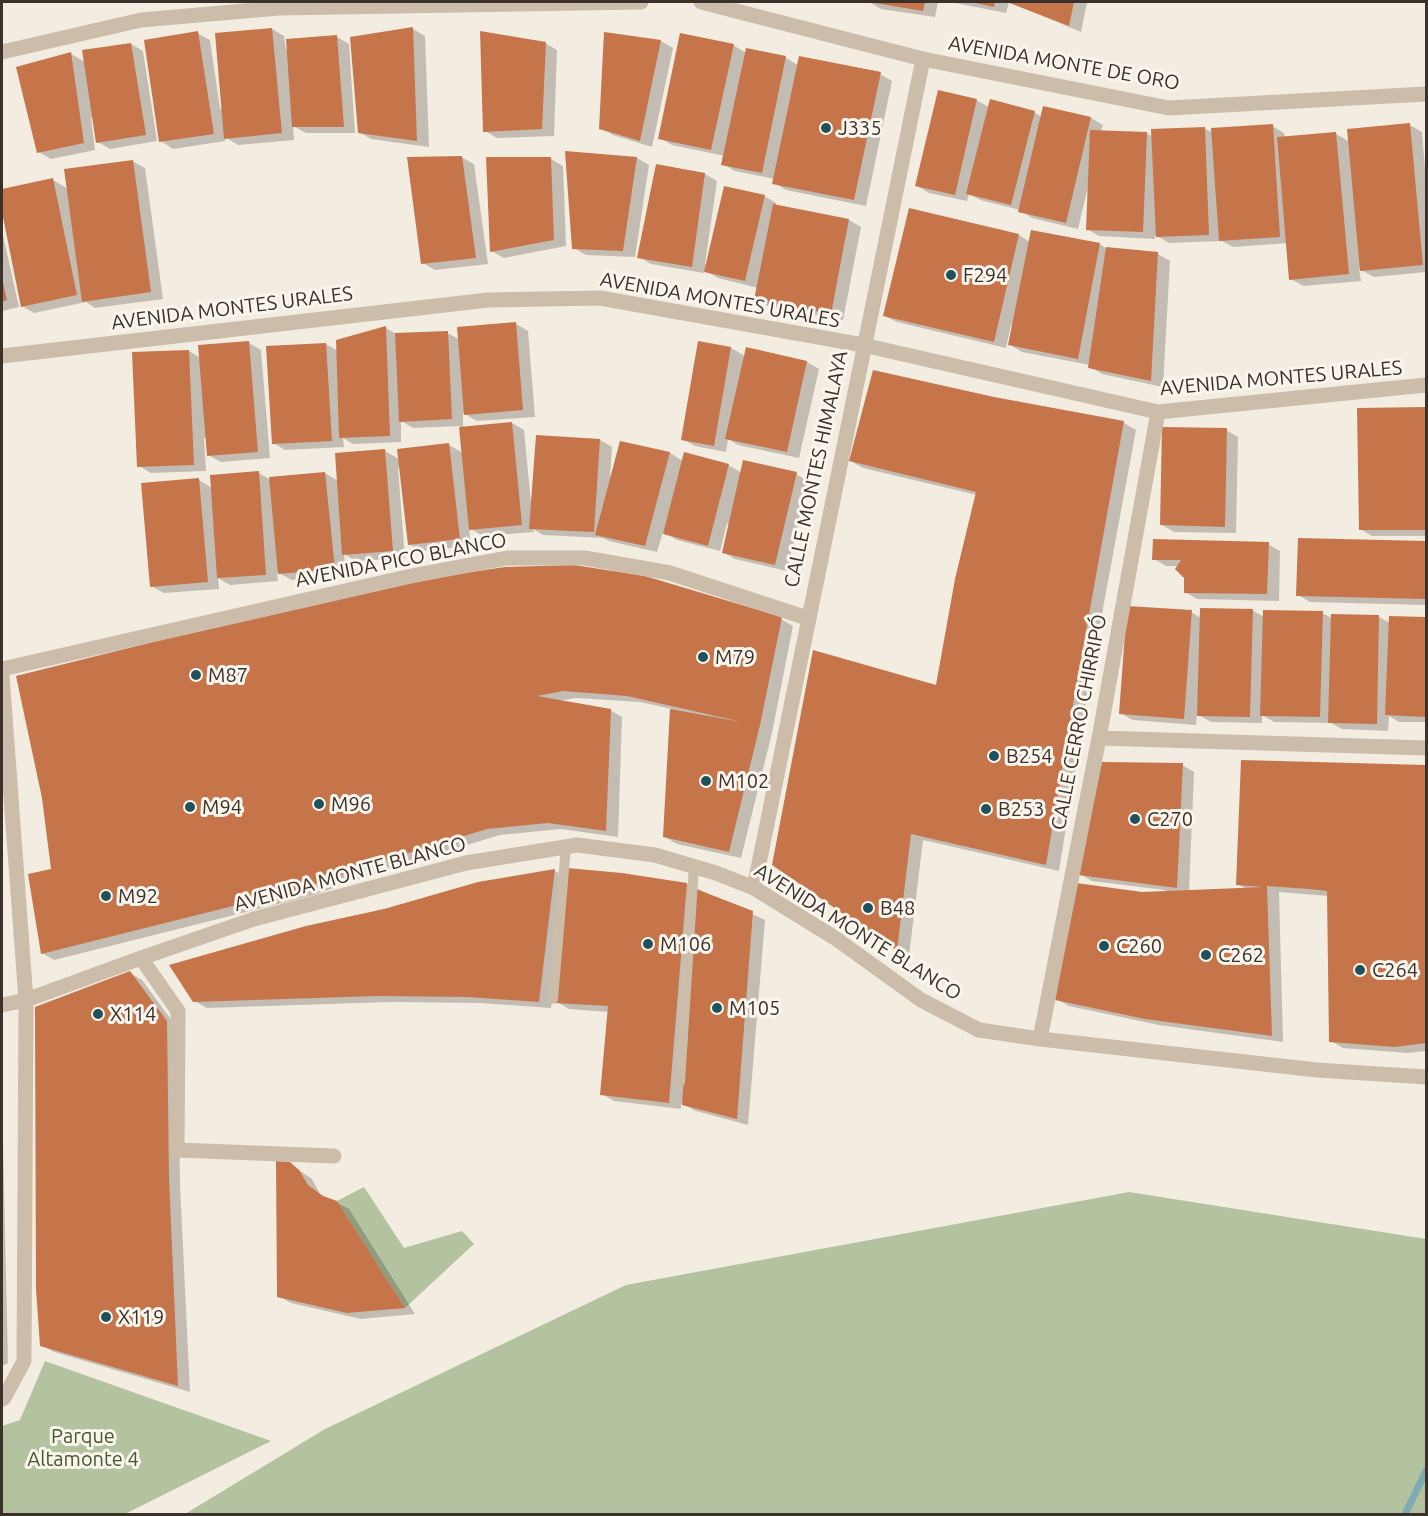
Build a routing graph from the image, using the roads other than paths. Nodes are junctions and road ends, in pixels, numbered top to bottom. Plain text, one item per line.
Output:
1 (641, 2) edge
2 (701, 2) edge
3 (2, 52) edge
4 (923, 59) junction
5 (1426, 94) edge
6 (863, 345) junction
7 (2, 356) edge
8 (1426, 385) edge
9 (1158, 412) junction
10 (807, 618) junction
11 (2, 669) edge
12 (2, 675) edge
13 (1099, 738) junction
14 (1426, 748) edge
15 (566, 846) junction
16 (694, 866) junction
17 (753, 888) junction
18 (141, 958) junction
19 (553, 999) dead end
20 (26, 1000) junction
21 (2, 1005) edge
22 (1040, 1039) junction
23 (1426, 1077) edge
24 (680, 1082) dead end
25 (334, 1156) dead end
26 (3, 1399) edge

1 - 3 street
2 - 4 street, AVENIDA MONTE DE ORO
4 - 5 street, AVENIDA MONTE DE ORO
4 - 6 street, CALLE MONTES HIMALAYA
6 - 7 street, AVENIDA MONTES URALES
6 - 9 street, AVENIDA MONTES URALES
6 - 10 street, CALLE MONTES HIMALAYA
8 - 9 street, AVENIDA MONTES URALES
9 - 13 street, CALLE CERRO CHIRRIPÓ
10 - 11 street, AVENIDA PICO BLANCO
10 - 17 street, CALLE MONTES HIMALAYA
12 - 20 street
13 - 14 street
13 - 22 street, CALLE CERRO CHIRRIPÓ
15 - 16 street, AVENIDA MONTE BLANCO
15 - 18 street, AVENIDA MONTE BLANCO
15 - 19 lane
16 - 17 street, AVENIDA MONTE BLANCO
16 - 24 lane
17 - 22 street, AVENIDA MONTE BLANCO
18 - 20 street, AVENIDA MONTE BLANCO
18 - 25 street
20 - 21 street, AVENIDA MONTE BLANCO
20 - 26 street
22 - 23 street, AVENIDA MONTE BLANCO

